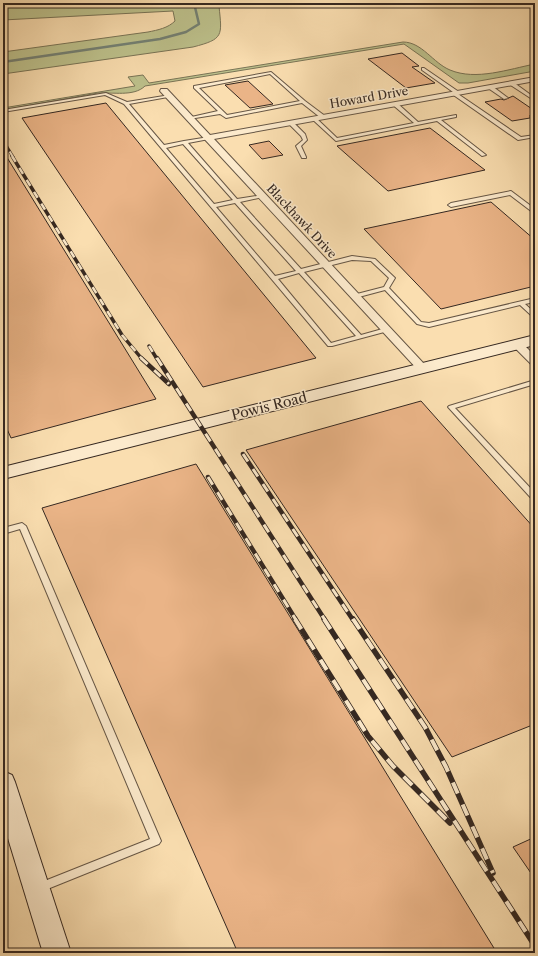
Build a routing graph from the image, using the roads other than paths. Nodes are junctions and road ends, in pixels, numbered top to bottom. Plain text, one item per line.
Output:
1 (423, 69) dead end
2 (535, 79) edge
3 (510, 83) junction
4 (490, 87) junction
5 (166, 93) joint
6 (455, 93) junction
7 (506, 98) dead end
8 (534, 99) edge
9 (303, 102) junction
10 (126, 103) junction
11 (395, 104) junction
12 (3, 111) edge
13 (221, 112) junction
14 (454, 116) dead end
15 (189, 118) junction
16 (318, 118) junction
17 (437, 119) junction
18 (291, 123) junction
19 (417, 123) junction
20 (535, 136) edge
21 (208, 138) junction
22 (184, 142) junction
23 (163, 147) junction
24 (484, 155) dead end
25 (304, 157) dead end
26 (261, 196) junction
27 (236, 201) junction
28 (451, 205) dead end
29 (213, 206) junction
30 (535, 212) edge
31 (326, 265) junction
32 (300, 271) junction
33 (274, 278) junction
34 (386, 288) junction
35 (354, 296) junction
36 (535, 300) edge
37 (521, 303) junction
38 (535, 316) edge
39 (386, 330) junction
40 (360, 337) junction
41 (535, 340) edge
42 (517, 344) junction
43 (535, 362) edge
44 (422, 368) junction
45 (535, 382) edge
46 (3, 473) edge
47 (535, 497) edge
48 (3, 531) edge
49 (3, 782) edge
50 (36, 889) junction
51 (57, 953) edge

1 - 6 lane
2 - 3 street, Howard Drive
3 - 4 street, Howard Drive
3 - 8 lane
4 - 6 street, Howard Drive
4 - 7 lane
5 - 10 lane
5 - 15 street, Blackhawk Drive
6 - 11 street, Howard Drive
6 - 20 lane
9 - 13 lane
9 - 13 lane
9 - 16 lane
10 - 12 lane
10 - 23 lane
11 - 16 street, Howard Drive
11 - 19 lane
13 - 15 lane
14 - 17 lane
15 - 21 street, Blackhawk Drive
16 - 18 street, Howard Drive
16 - 19 lane
17 - 19 lane
17 - 24 lane
18 - 21 street, Howard Drive
18 - 25 lane
21 - 22 lane
21 - 26 street, Blackhawk Drive
22 - 23 lane
22 - 27 lane
23 - 29 lane
26 - 27 lane
26 - 31 street, Blackhawk Drive
27 - 29 lane
27 - 32 lane
28 - 30 lane
29 - 33 lane
31 - 32 lane
31 - 34 lane
31 - 35 street, Blackhawk Drive
32 - 33 lane
32 - 40 lane
33 - 40 lane
34 - 35 lane
34 - 37 lane
35 - 39 street, Blackhawk Drive
36 - 37 lane
37 - 38 lane
39 - 40 lane
39 - 44 street, Blackhawk Drive
41 - 42 street, Powis Road
42 - 43 street
42 - 44 street, Powis Road
44 - 46 street, Powis Road
45 - 47 lane
48 - 50 lane
49 - 50 street
50 - 51 street

